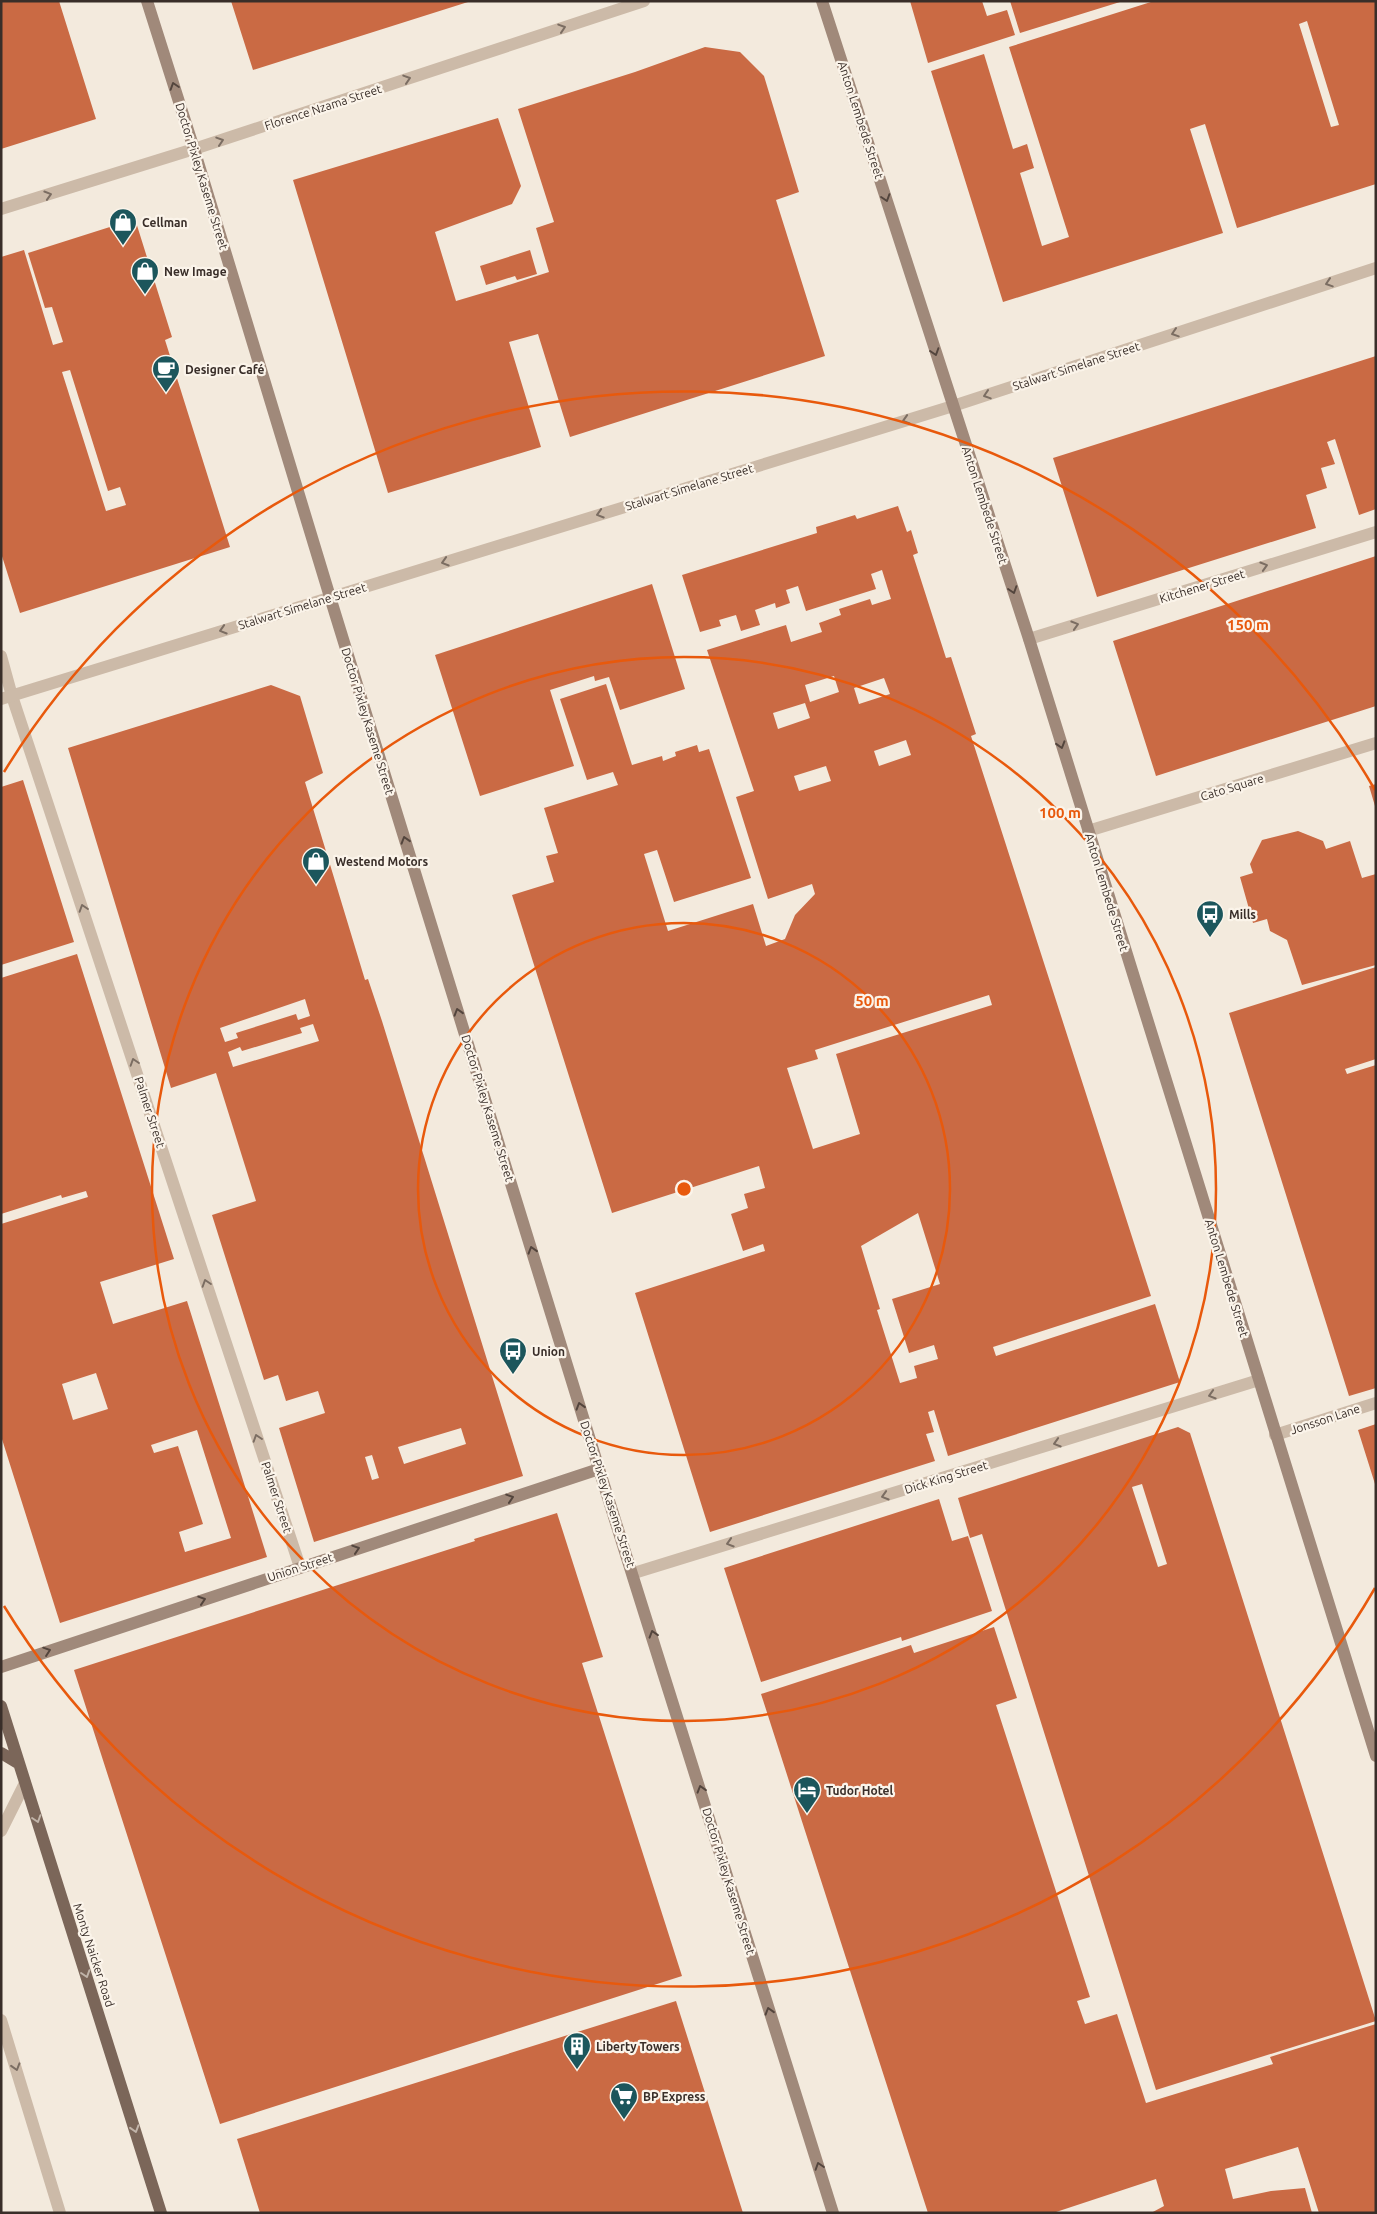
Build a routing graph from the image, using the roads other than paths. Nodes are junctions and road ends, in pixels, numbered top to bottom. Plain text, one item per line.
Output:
1 (146, 1) edge
2 (644, 1) edge
3 (822, 1) edge
4 (194, 149) junction
5 (1, 209) edge
6 (1376, 268) edge
7 (953, 406) junction
8 (1376, 532) edge
9 (330, 597) junction
10 (1029, 639) junction
11 (1, 656) edge
12 (7, 698) edge
13 (1376, 743) edge
14 (1088, 832) junction
15 (1259, 1380) junction
16 (1376, 1403) edge
17 (1275, 1435) junction
18 (599, 1469) junction
19 (300, 1567) junction
20 (634, 1573) junction
21 (1, 1667) edge
22 (1, 1706) edge
23 (1, 1753) edge
24 (1375, 1753) edge
25 (18, 1763) junction
26 (25, 1784) junction
27 (1, 1831) edge
28 (1, 2020) edge
29 (60, 2213) edge
30 (161, 2213) edge
31 (834, 2213) edge

4 -> 1 main road, Doctor Pixley Kaseme Street
4 -> 2 street, Florence Nzama Street
3 -> 7 main road, Anton Lembede Street
5 -> 4 street, Florence Nzama Street
4 - 9 main road, Doctor Pixley Kaseme Street
6 -> 7 street, Stalwart Simelane Street
7 -> 9 street, Stalwart Simelane Street
7 -> 10 main road, Anton Lembede Street
10 -> 8 street, Kitchener Street
9 -> 12 street, Stalwart Simelane Street
18 -> 9 main road, Doctor Pixley Kaseme Street
10 -> 14 main road, Anton Lembede Street
11 - 12 street, Palmer Street
19 -> 12 street, Palmer Street
13 - 14 street, Cato Square
14 - 15 main road, Anton Lembede Street
15 - 17 main road, Anton Lembede Street
15 -> 20 street, Dick King Street
16 - 17 street, Jonsson Lane
17 - 24 main road, Anton Lembede Street
19 -> 18 main road, Union Street
18 - 20 main road, Doctor Pixley Kaseme Street
21 -> 19 main road, Union Street
31 -> 20 main road, Doctor Pixley Kaseme Street
22 - 25 main road, Monty Naicker Road
23 - 25 main road
25 - 26 main road, Monty Naicker Road
26 - 27 street
26 -> 30 main road, Monty Naicker Road
28 -> 29 street

